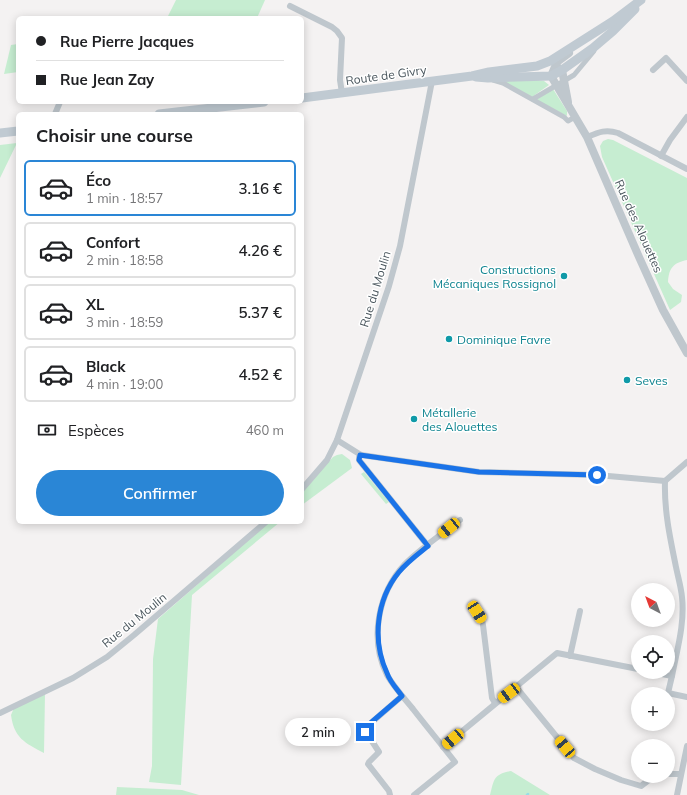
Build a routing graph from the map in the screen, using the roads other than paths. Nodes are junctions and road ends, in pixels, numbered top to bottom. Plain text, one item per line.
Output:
1 (642, 0) edge
2 (290, 6) dead end
3 (593, 48) junction
4 (556, 66) junction
5 (653, 70) dead end
6 (472, 76) junction
7 (551, 76) junction
8 (488, 78) junction
9 (432, 81) junction
10 (564, 81) junction
11 (687, 81) edge
12 (556, 85) junction
13 (342, 93) junction
14 (304, 98) edge
15 (533, 99) junction
16 (246, 104) edge
17 (569, 107) junction
18 (176, 112) edge
19 (575, 117) junction
20 (687, 117) edge
21 (16, 131) edge
22 (0, 133) edge
23 (587, 137) junction
24 (661, 156) junction
25 (687, 169) edge
26 (687, 353) edge
27 (337, 440) junction
28 (360, 455) junction
29 (687, 462) edge
30 (665, 481) junction
31 (304, 487) edge
32 (460, 520) dead end
33 (264, 524) edge
34 (428, 546) junction
35 (580, 611) dead end
36 (477, 612) dead end
37 (570, 656) junction
38 (675, 661) edge
39 (631, 668) edge
40 (671, 679) edge
41 (516, 687) junction
42 (402, 696) junction
43 (687, 697) edge
44 (495, 703) junction
45 (0, 713) edge
46 (687, 746) edge
47 (443, 747) junction
48 (675, 774) edge
49 (682, 774) junction
50 (631, 782) edge
51 (632, 783) edge
52 (645, 783) edge
53 (390, 795) edge
54 (414, 795) edge
55 (677, 795) edge

1 - 3 main road, Route de Givry
1 - 4 main road, Route de Givry
2 - 13 street
3 - 4 main road, Route de Givry
3 - 10 street
4 - 6 main road, Route de Givry
4 - 7 main road, Route de Givry
4 - 10 street, Rue des Alouettes
5 - 11 street
6 - 8 main road, Route de Givry
6 - 9 main road, Route de Givry
7 - 8 main road, Route de Givry
7 - 12 street, Rue des Alouettes
8 - 15 street
9 - 13 main road, Route de Givry
9 - 27 street, Rue du Moulin
10 - 12 street
10 - 17 street, Rue des Alouettes
12 - 15 street
12 - 17 street, Rue des Alouettes
13 - 14 main road, Route de Givry
15 - 19 street
16 - 18 main road
17 - 19 street, Rue des Alouettes
19 - 23 street, Rue des Alouettes
20 - 24 street
21 - 22 main road
23 - 24 street
23 - 26 street, Rue des Alouettes
24 - 25 street
27 - 28 street
27 - 31 street, Rue du Moulin
28 - 30 street
28 - 34 street
29 - 30 street
30 - 38 street
32 - 34 street
33 - 45 street, Rue du Moulin
34 - 42 street
35 - 37 street
36 - 44 street
37 - 39 street
37 - 41 street
40 - 43 street
41 - 44 street
41 - 50 street
42 - 47 street
42 - 53 street
44 - 47 street
46 - 49 street
47 - 54 street
48 - 49 street
49 - 55 street
51 - 52 street

